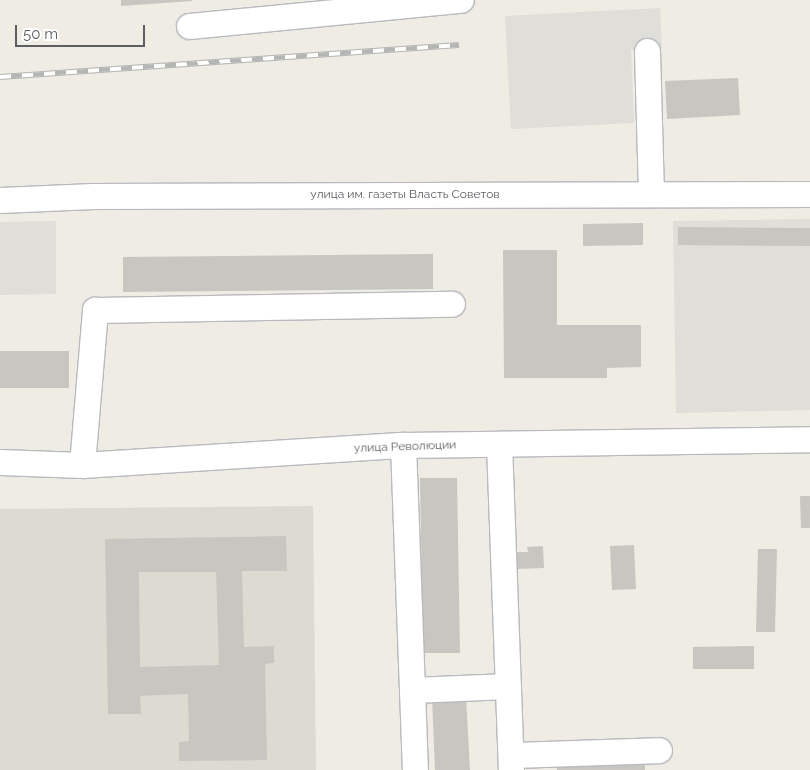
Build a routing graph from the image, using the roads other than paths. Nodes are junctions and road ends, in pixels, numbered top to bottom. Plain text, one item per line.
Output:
1 (461, 0) edge
2 (189, 26) dead end
3 (647, 51) dead end
4 (651, 194) junction
5 (810, 194) edge
6 (0, 200) edge
7 (452, 304) dead end
8 (810, 439) edge
9 (500, 444) junction
10 (403, 445) junction
11 (0, 462) edge
12 (82, 465) junction
13 (508, 686) junction
14 (412, 690) junction
15 (659, 750) dead end
16 (511, 762) edge
17 (415, 770) edge

1 - 2 street
3 - 4 street
4 - 5 street, улица им. газеты Власть Советов
4 - 6 street, улица им. газеты Власть Советов
7 - 12 street
8 - 9 street, улица Революции
9 - 10 street, улица Революции
9 - 13 street
10 - 12 street, улица Революции
10 - 14 street
11 - 12 street, улица Революции
13 - 14 street
13 - 16 street
14 - 17 street
15 - 16 street

